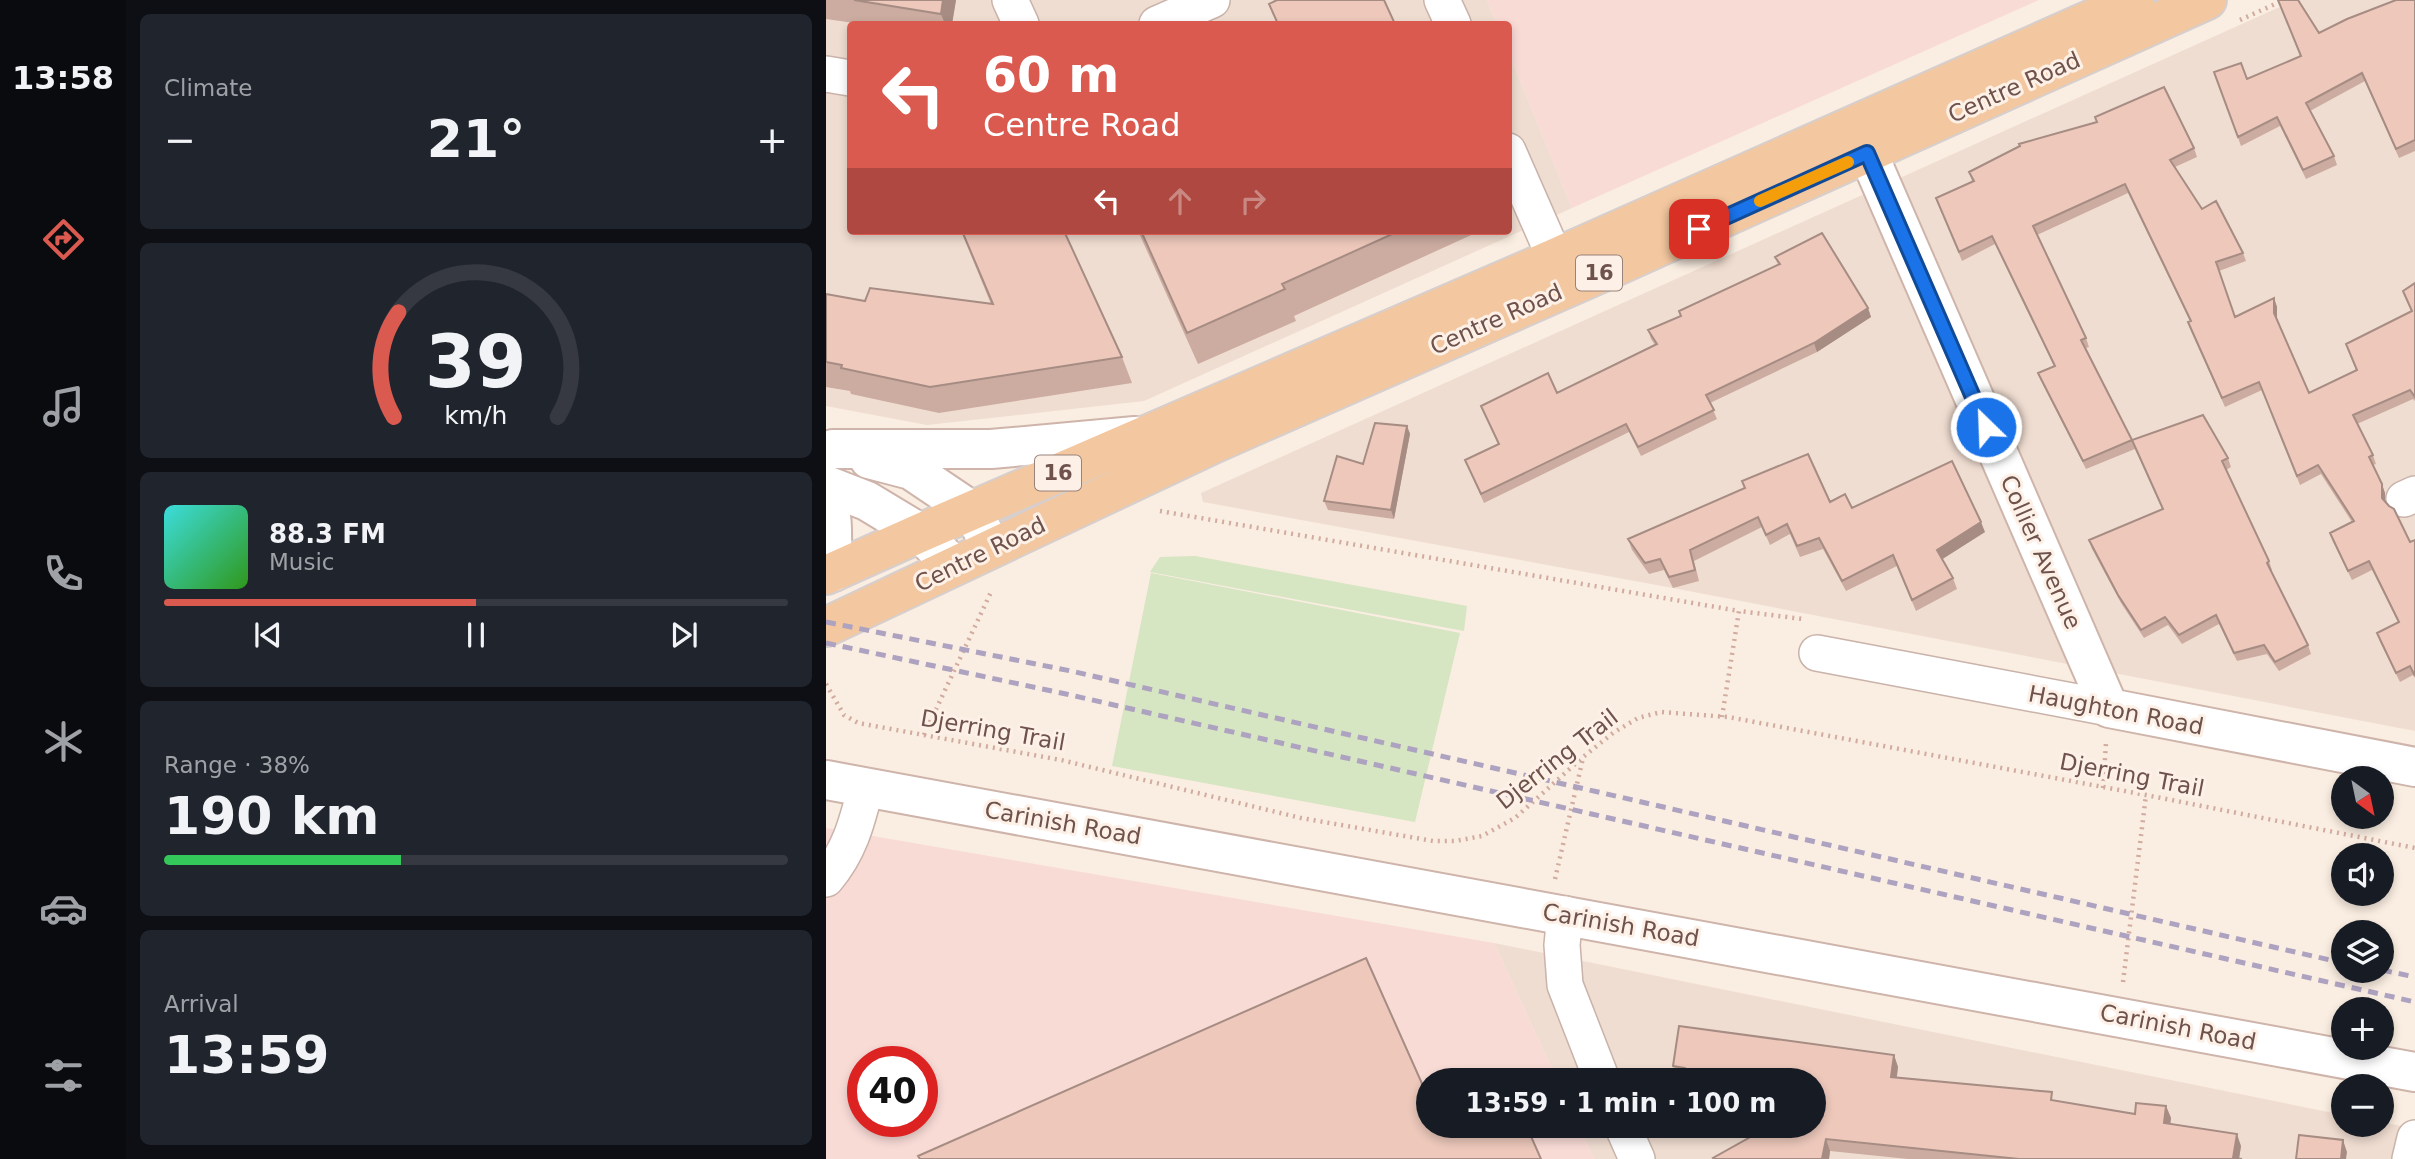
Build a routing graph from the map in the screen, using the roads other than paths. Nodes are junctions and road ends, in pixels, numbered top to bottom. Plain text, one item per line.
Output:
1 (1010, 0) edge
2 (1212, 0) edge
3 (1442, 0) edge
4 (2135, 0) edge
5 (2207, 0) edge
6 (1020, 21) edge
7 (1164, 21) edge
8 (1452, 21) edge
9 (826, 74) edge
10 (847, 78) edge
11 (1861, 140) junction
12 (1512, 160) edge
13 (1555, 258) junction
14 (1144, 435) junction
15 (828, 461) edge
16 (826, 498) edge
17 (972, 511) junction
18 (920, 533) junction
19 (994, 565) junction
20 (954, 566) junction
21 (830, 574) edge
22 (826, 627) edge
23 (1817, 653) road end
24 (2109, 708) junction
25 (2415, 767) edge
26 (826, 780) edge
27 (866, 787) junction
28 (826, 879) edge
29 (1556, 913) junction
30 (1597, 1068) edge
31 (2415, 1072) edge
32 (1628, 1138) edge
33 (2415, 1138) edge
34 (1637, 1159) edge
35 (2410, 1159) edge

1 - 6 street
2 - 7 street
3 - 8 street
4 - 11 main road, Centre Road / 16
5 - 11 main road, Centre Road / 16
9 - 10 street
11 - 13 main road, Centre Road / 16
11 - 19 main road, Centre Road / 16
11 - 24 street, Collier Avenue
12 - 13 street
13 - 14 main road, Centre Road / 16
14 - 15 street
14 - 17 main road, Centre Road / 16
15 - 17 street
15 - 18 street
16 - 21 street
17 - 18 main road, Centre Road / 16
17 - 19 street
18 - 20 street
18 - 21 main road, Centre Road / 16
19 - 20 main road, Centre Road / 16
20 - 22 main road, Centre Road / 16
23 - 24 street, Haughton Road
24 - 25 street, Haughton Road
26 - 27 street, Carinish Road
27 - 28 street
27 - 29 street, Carinish Road
29 - 30 street
29 - 31 street, Carinish Road
32 - 34 street
33 - 35 street

